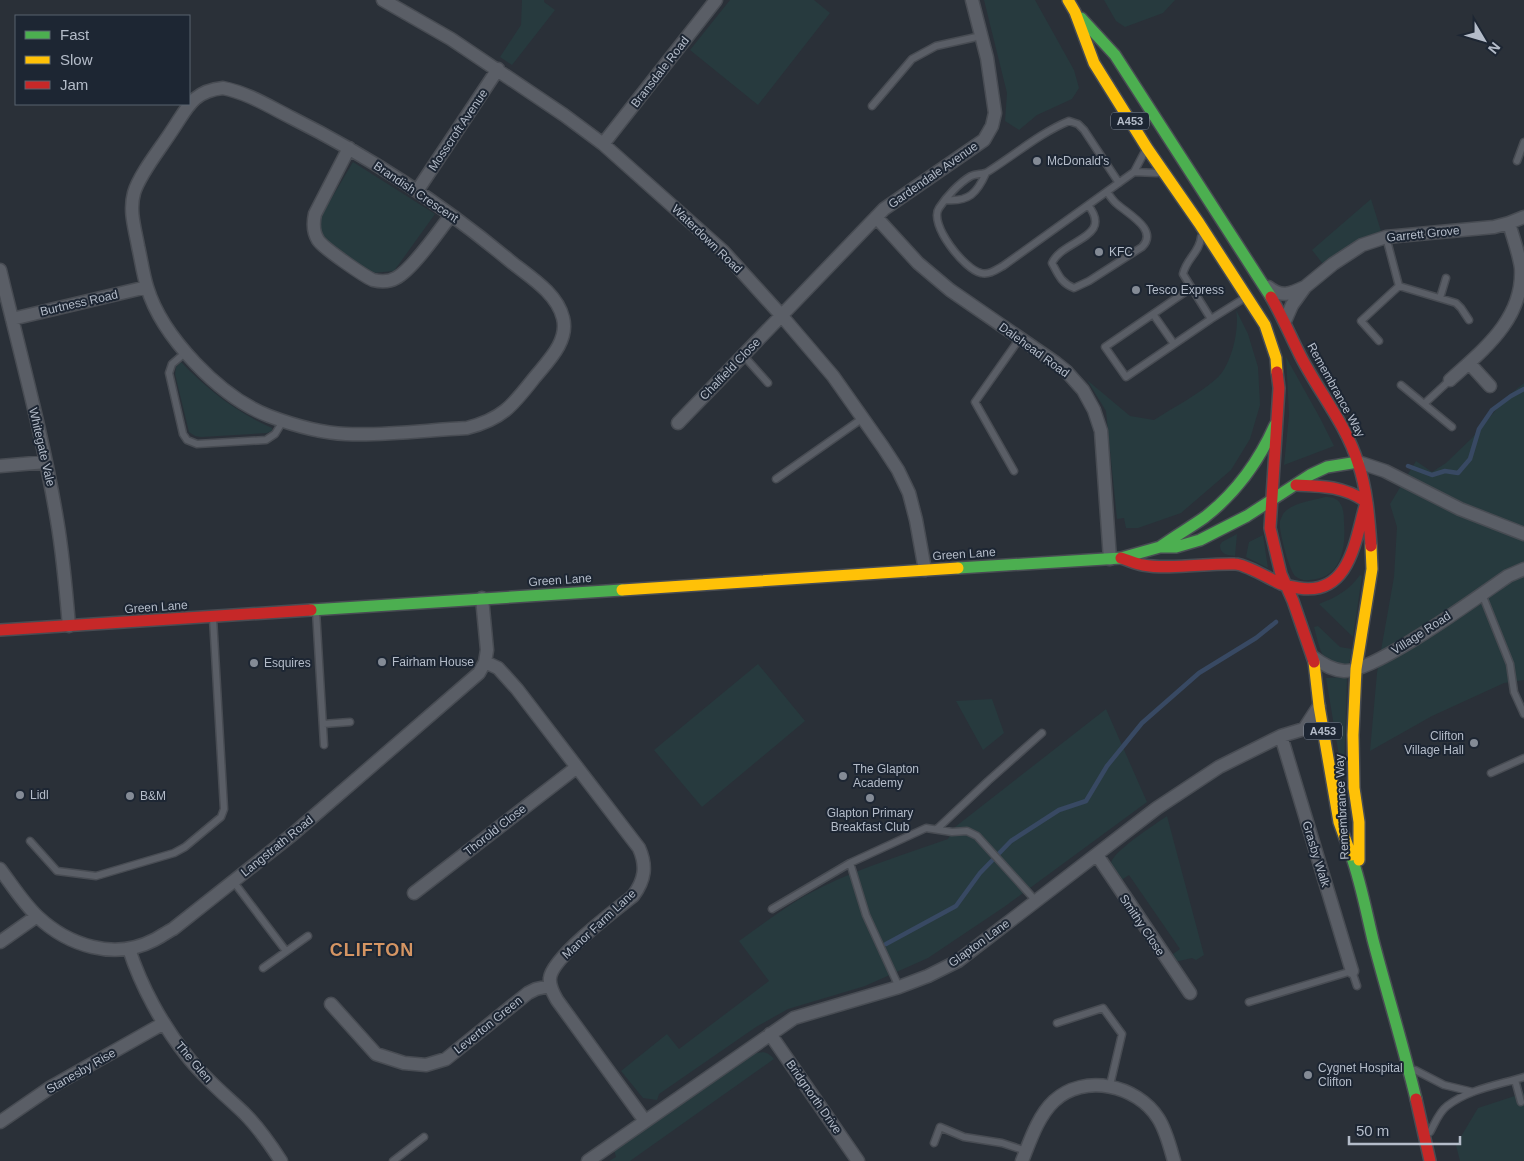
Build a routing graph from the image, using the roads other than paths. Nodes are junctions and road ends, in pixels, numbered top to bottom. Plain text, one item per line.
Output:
1 (383, 0) edge
2 (972, 0) edge
3 (1068, 0) edge
4 (712, 2) edge
5 (1075, 12) junction
6 (982, 36) junction
7 (498, 69) junction
8 (190, 101) edge
9 (183, 106) edge
10 (872, 106) dead end
11 (1524, 142) edge
12 (603, 144) junction
13 (350, 148) junction
14 (1147, 148) junction
15 (1517, 161) dead end
16 (1134, 172) junction
17 (986, 173) junction
18 (1166, 175) junction
19 (1119, 183) junction
20 (417, 191) junction
21 (1106, 192) junction
22 (946, 200) junction
23 (1088, 205) junction
24 (451, 215) junction
25 (876, 217) junction
26 (1524, 217) edge
27 (1199, 223) junction
28 (1509, 224) junction
29 (1386, 237) junction
30 (0, 270) edge
31 (1446, 278) dead end
32 (1262, 282) junction
33 (1399, 286) junction
34 (147, 287) junction
35 (1191, 288) junction
36 (1305, 288) junction
37 (1246, 297) junction
38 (1440, 298) junction
39 (1153, 314) junction
40 (781, 315) junction
41 (12, 319) junction
42 (1212, 319) junction
43 (1469, 320) dead end
44 (1285, 321) junction
45 (1020, 338) junction
46 (1379, 341) dead end
47 (1174, 344) junction
48 (186, 352) junction
49 (743, 355) junction
50 (1469, 363) junction
51 (1450, 380) joint
52 (768, 383) dead end
53 (1401, 385) dead end
54 (1490, 386) dead end
55 (1424, 404) junction
56 (863, 418) junction
57 (1278, 418) junction
58 (283, 421) junction
59 (678, 423) dead end
60 (1452, 427) dead end
61 (46, 462) junction
62 (1358, 462) junction
63 (0, 466) edge
64 (1014, 471) dead end
65 (776, 480) dead end
66 (1296, 485) junction
67 (1271, 500) junction
68 (1365, 504) junction
69 (1524, 534) edge
70 (1160, 547) junction
71 (1116, 558) junction
72 (1524, 568) edge
73 (924, 570) junction
74 (1286, 586) junction
75 (1482, 594) junction
76 (482, 598) junction
77 (316, 610) junction
78 (213, 617) junction
79 (69, 626) junction
80 (0, 630) edge
81 (1312, 657) junction
82 (485, 662) junction
83 (1356, 669) junction
84 (1319, 706) junction
85 (1524, 714) edge
86 (350, 722) dead end
87 (323, 724) junction
88 (1304, 729) junction
89 (1042, 733) dead end
90 (1281, 736) junction
91 (1325, 743) junction
92 (324, 744) dead end
93 (1524, 758) edge
94 (577, 767) junction
95 (1491, 772) dead end
96 (937, 829) junction
97 (30, 841) dead end
98 (1096, 855) junction
99 (850, 863) junction
100 (0, 869) edge
101 (1359, 876) junction
102 (233, 881) junction
103 (414, 893) dead end
104 (1036, 901) junction
105 (772, 909) dead end
106 (37, 916) junction
107 (308, 936) dead end
108 (0, 942) edge
109 (129, 949) junction
110 (286, 951) junction
111 (264, 968) dead end
112 (1352, 971) junction
113 (550, 986) junction
114 (1356, 986) dead end
115 (900, 987) junction
116 (1190, 993) dead end
117 (1249, 1002) dead end
118 (331, 1004) dead end
119 (164, 1023) junction
120 (1057, 1023) dead end
121 (770, 1034) junction
122 (1408, 1065) junction
123 (1524, 1077) edge
124 (1515, 1080) junction
125 (1110, 1085) junction
126 (1474, 1092) junction
127 (1521, 1102) dead end
128 (645, 1121) junction
129 (0, 1122) edge
130 (424, 1136) dead end
131 (1426, 1140) junction
132 (934, 1143) dead end
133 (1024, 1156) edge
134 (281, 1161) edge
135 (393, 1161) edge
136 (588, 1161) edge
137 (858, 1161) edge
138 (1174, 1161) edge
139 (1430, 1161) edge

1 - 7 street, Waterdown Road
2 - 6 street, Gardendale Avenue
3 - 5 main road, Remembrance Way / A453
4 - 12 street, Bransdale Road
5 - 14 main road, Remembrance Way / A453
5 - 32 main road, Remembrance Way / A453
6 - 10 lane
6 - 25 street, Gardendale Avenue
7 - 12 street, Waterdown Road
7 - 20 street, Mosscroft Avenue
8 - 13 street, Brandish Crescent
9 - 34 street, Brandish Crescent
11 - 15 lane
12 - 40 street, Waterdown Road
13 - 20 street, Brandish Crescent
13 - 24 street
14 - 16 lane
14 - 18 main road, Remembrance Way / A453
16 - 18 lane
16 - 19 lane
17 - 19 lane
17 - 22 lane
17 - 22 lane
18 - 27 main road, Remembrance Way / A453
19 - 21 lane
20 - 24 street, Brandish Crescent
21 - 23 lane
21 - 23 lane
22 - 23 lane
24 - 58 street, Brandish Crescent
25 - 40 street, Gardendale Avenue
25 - 45 street, Dalehead Road
26 - 28 street, Garrett Grove
27 - 35 lane
27 - 37 main road, Remembrance Way / A453
28 - 29 street, Garrett Grove
28 - 50 street
29 - 33 lane
29 - 36 street, Garrett Grove
30 - 41 street, Whitegate Vale
31 - 38 lane
32 - 36 street, Garrett Grove
32 - 44 main road, Remembrance Way / A453
33 - 38 lane
33 - 46 lane
34 - 41 street, Burtness Road
34 - 48 street, Brandish Crescent
35 - 39 lane
35 - 42 lane
36 - 44 street, Garrett Grove
37 - 42 lane
37 - 57 main road, Remembrance Way / A453
38 - 43 lane
39 - 47 lane
39 - 47 lane
40 - 49 street, Chalfield Close
40 - 56 street, Waterdown Road
41 - 61 street, Whitegate Vale
42 - 47 lane
44 - 62 main road, Remembrance Way
45 - 64 lane
45 - 71 street, Dalehead Road
48 - 58 street, Brandish Crescent
48 - 58 lane
49 - 52 lane
49 - 59 street, Chalfield Close
50 - 51 street
50 - 54 street
51 - 55 lane
53 - 55 lane
55 - 60 lane
56 - 65 lane
56 - 73 street, Waterdown Road
57 - 67 main road, Remembrance Way / A453
57 - 70 main road, Green Lane
61 - 63 street
61 - 79 street, Whitegate Vale
62 - 66 main road, Green Lane
62 - 68 main road, Remembrance Way
62 - 69 street
66 - 67 main road, Green Lane
66 - 68 main road
67 - 70 main road, Green Lane
67 - 74 main road, Remembrance Way / A453
68 - 74 main road, Green Lane
68 - 83 main road, Remembrance Way
70 - 71 main road, Green Lane
71 - 73 main road, Green Lane
71 - 74 main road, Green Lane
72 - 75 street, Village Road
73 - 76 main road, Green Lane
74 - 81 main road, Remembrance Way / A453
75 - 83 street, Village Road
75 - 85 lane
76 - 77 main road, Green Lane
76 - 82 street
77 - 78 main road, Green Lane
77 - 87 lane
78 - 79 main road, Green Lane
78 - 97 lane
79 - 80 main road, Green Lane
81 - 83 street, Village Road
81 - 84 main road, Remembrance Way / A453
82 - 94 street, Manor Farm Lane
82 - 102 street, Langstrath Road
83 - 101 main road, Remembrance Way
84 - 88 street
84 - 91 main road, Remembrance Way / A453
86 - 87 lane
87 - 92 lane
88 - 90 street, Glapton Lane
88 - 91 street
89 - 96 lane
90 - 98 street, Glapton Lane
90 - 112 street, Grasby Walk
91 - 101 main road, Remembrance Way / A453
93 - 95 lane
94 - 103 street, Thorold Close
94 - 113 street, Manor Farm Lane
96 - 99 lane
96 - 104 lane
98 - 104 street, Glapton Lane
98 - 116 street, Smithy Close
99 - 105 lane
99 - 115 lane
100 - 106 street, Langstrath Road
101 - 122 main road, Remembrance Way / A453
102 - 109 street, Langstrath Road
102 - 110 lane
104 - 115 street, Glapton Lane
106 - 108 street
106 - 109 street, Langstrath Road
107 - 110 lane
109 - 119 street, The Glen
110 - 111 lane
112 - 114 lane
112 - 117 lane
113 - 118 street, Leverton Green
113 - 128 street
115 - 121 street, Glapton Lane
119 - 129 street, Stanesby Rise
119 - 134 street, The Glen
120 - 125 lane
121 - 128 street, Glapton Lane
121 - 137 street, Bridgnorth Drive
122 - 126 lane
122 - 131 main road, Remembrance Way / A453
123 - 124 lane
124 - 126 lane
124 - 127 lane
125 - 133 street
125 - 138 street
126 - 131 lane
128 - 136 street, Glapton Lane
130 - 135 lane
131 - 139 main road, Remembrance Way / A453
132 - 133 lane

